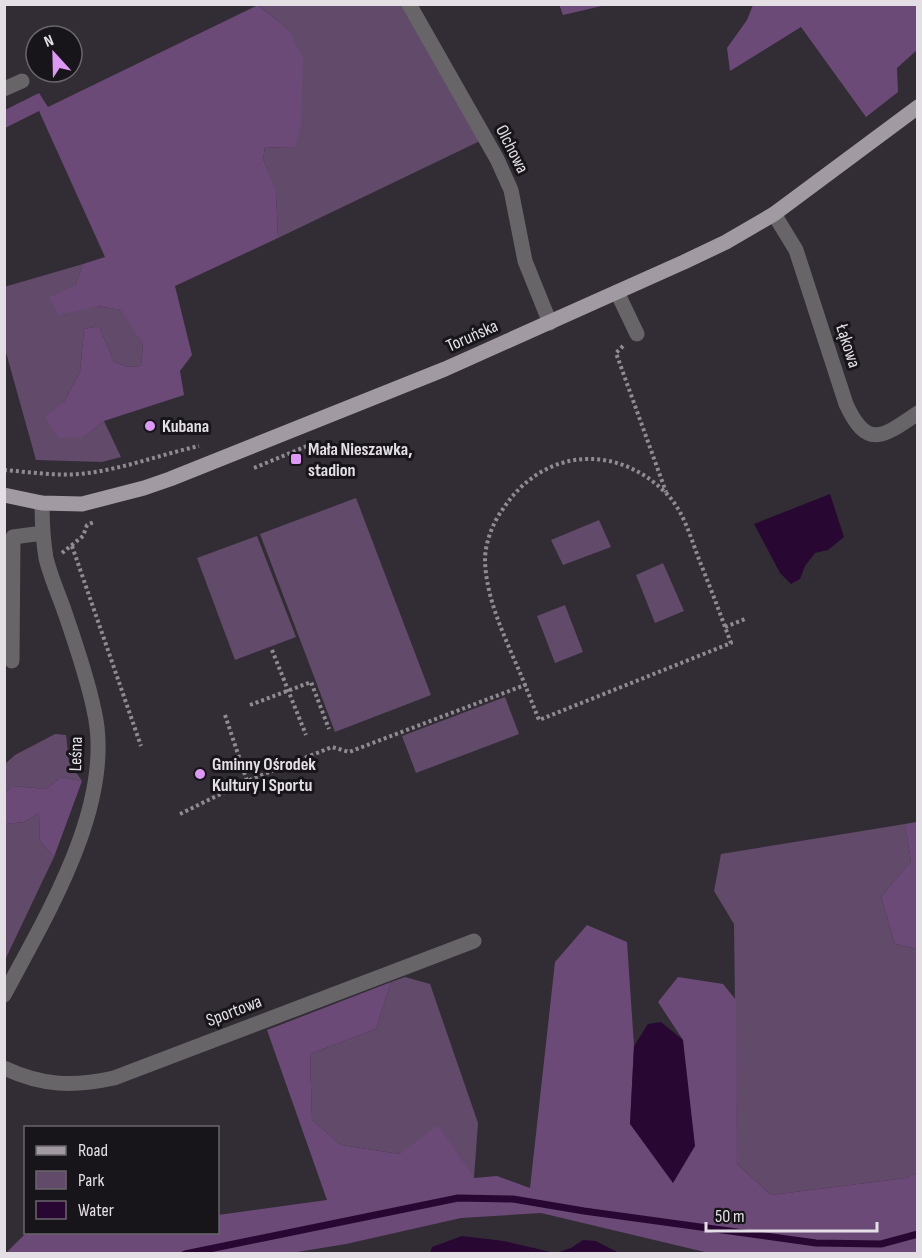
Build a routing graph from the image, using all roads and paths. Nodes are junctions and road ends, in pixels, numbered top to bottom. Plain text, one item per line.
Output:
1 (409, 4) edge
2 (22, 81) dead end
3 (4, 89) edge
4 (918, 107) edge
5 (774, 214) junction
6 (617, 292) junction
7 (550, 323) junction
8 (637, 334) joint
9 (918, 412) edge
10 (202, 445) dead end
11 (4, 470) edge
12 (667, 494) junction
13 (4, 495) edge
14 (42, 503) junction
15 (43, 533) junction
16 (72, 546) dead end
17 (745, 619) dead end
18 (725, 627) junction
19 (272, 650) dead end
20 (12, 660) dead end
21 (525, 685) junction
22 (289, 690) junction
23 (250, 705) dead end
24 (225, 715) dead end
25 (329, 729) dead end
26 (306, 735) dead end
27 (141, 746) dead end
28 (247, 781) junction
29 (180, 814) dead end
30 (474, 941) dead end
31 (4, 995) edge
32 (4, 1068) edge

1 - 7 street, Olchowa
2 - 3 street
4 - 5 main road, Toruńska
5 - 6 main road, Toruńska
5 - 9 street, Łąkowa
6 - 7 main road, Toruńska
6 - 8 street
7 - 14 main road, Toruńska
8 - 12 path
10 - 11 path
12 - 18 path
12 - 21 path
13 - 14 main road, Toruńska
14 - 15 street, Leśna
15 - 20 street
15 - 31 street, Leśna
16 - 27 path
17 - 18 path
18 - 21 path
19 - 22 path
21 - 28 path
22 - 23 path
22 - 25 path
22 - 26 path
24 - 28 path
28 - 29 path
30 - 32 street, Sportowa

